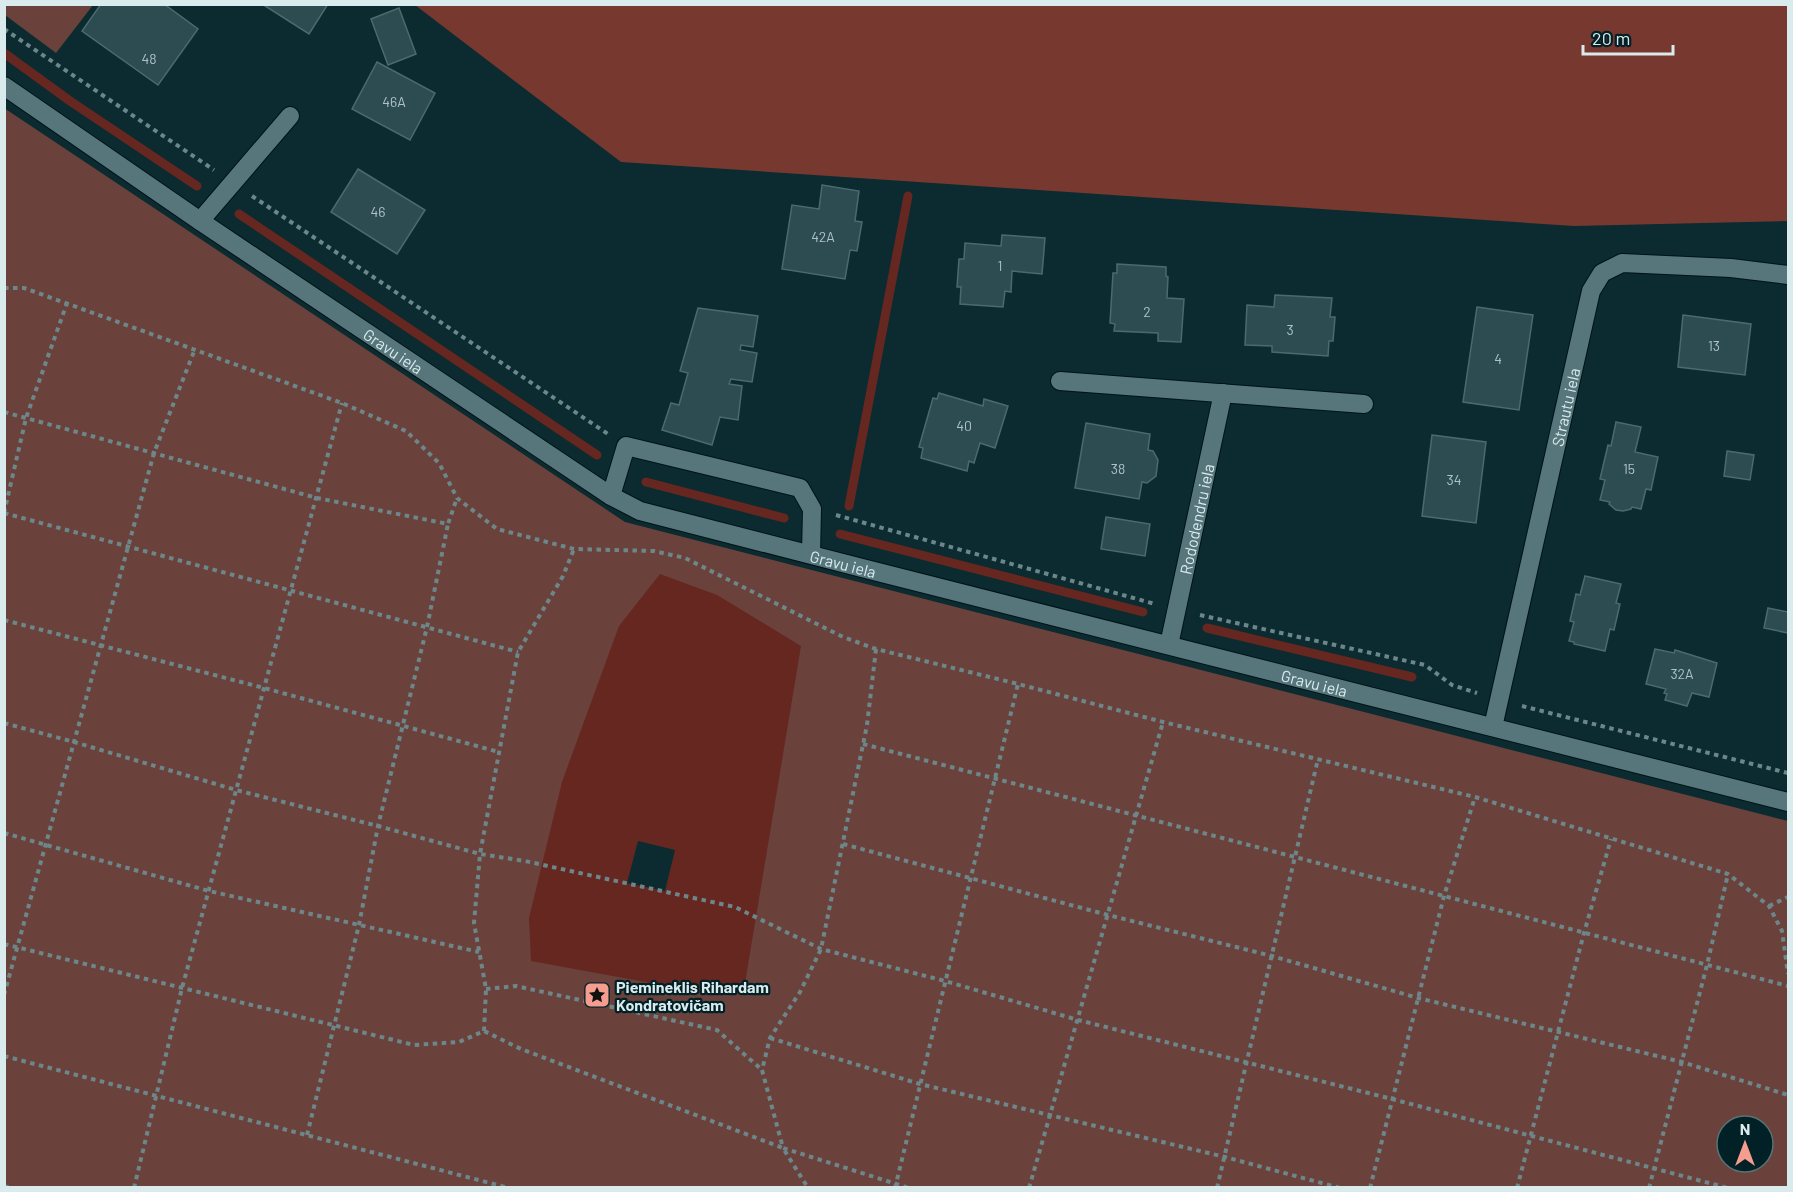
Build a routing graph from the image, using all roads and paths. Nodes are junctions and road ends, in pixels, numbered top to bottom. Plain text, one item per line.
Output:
1 (4, 28) edge
2 (4, 86) edge
3 (290, 116) dead end
4 (233, 183) junction
5 (200, 221) junction
6 (1788, 275) edge
7 (4, 288) edge
8 (67, 303) junction
9 (195, 349) junction
10 (1060, 381) dead end
11 (1223, 393) junction
12 (342, 403) junction
13 (1364, 404) dead end
14 (4, 412) edge
15 (26, 418) junction
16 (626, 446) junction
17 (154, 453) junction
18 (611, 496) junction
19 (316, 498) junction
20 (458, 498) junction
21 (812, 509) junction
22 (4, 513) edge
23 (448, 524) junction
24 (128, 547) junction
25 (574, 549) junction
26 (811, 554) junction
27 (291, 591) junction
28 (1177, 610) junction
29 (4, 620) edge
30 (427, 627) junction
31 (101, 645) junction
32 (1169, 645) junction
33 (876, 650) junction
34 (518, 652) junction
35 (1018, 684) junction
36 (264, 688) junction
37 (1500, 700) junction
38 (1163, 722) junction
39 (4, 723) edge
40 (402, 725) junction
41 (1493, 727) junction
42 (74, 742) junction
43 (863, 744) junction
44 (499, 752) junction
45 (1318, 759) junction
46 (1788, 773) edge
47 (994, 778) junction
48 (236, 790) junction
49 (1475, 797) junction
50 (1788, 802) edge
51 (1137, 815) junction
52 (378, 825) junction
53 (4, 833) edge
54 (1611, 839) junction
55 (843, 844) junction
56 (46, 845) junction
57 (480, 854) junction
58 (1296, 857) junction
59 (1728, 874) junction
60 (970, 878) junction
61 (208, 891) junction
62 (1444, 896) junction
63 (1788, 897) edge
64 (1769, 906) junction
65 (1108, 915) junction
66 (359, 925) junction
67 (1584, 933) junction
68 (4, 944) edge
69 (17, 947) junction
70 (821, 949) junction
71 (479, 952) junction
72 (1272, 956) junction
73 (1707, 965) junction
74 (1788, 974) edge
75 (945, 981) junction
76 (1788, 986) edge
77 (182, 988) junction
78 (486, 989) junction
79 (4, 995) edge
80 (1418, 998) junction
81 (1078, 1020) junction
82 (336, 1026) junction
83 (484, 1031) junction
84 (1558, 1032) junction
85 (770, 1038) junction
86 (4, 1056) edge
87 (1682, 1062) junction
88 (1247, 1063) junction
89 (762, 1070) junction
90 (920, 1084) junction
91 (1788, 1095) edge
92 (157, 1096) junction
93 (1392, 1099) junction
94 (1050, 1115) junction
95 (308, 1135) junction
96 (1531, 1136) junction
97 (783, 1148) junction
98 (1225, 1157) junction
99 (1654, 1168) junction
100 (4, 1186) edge
101 (895, 1186) edge
102 (12, 1188) edge
103 (134, 1188) edge
104 (509, 1188) edge
105 (808, 1188) edge
106 (909, 1188) edge
107 (1029, 1188) edge
108 (1218, 1188) edge
109 (1340, 1188) edge
110 (1370, 1188) edge
111 (1517, 1188) edge
112 (1649, 1188) edge
113 (1728, 1188) edge

1 - 4 path
2 - 5 street, Gravu iela
3 - 4 street
4 - 5 street
4 - 16 path
5 - 18 street, Gravu iela
6 - 37 street, Strautu iela
7 - 8 path
8 - 9 path
8 - 15 path
9 - 12 path
9 - 17 path
10 - 11 street
11 - 13 street
11 - 28 street, Rododendru iela
12 - 19 path
12 - 20 path
14 - 15 path
15 - 17 path
15 - 22 path
16 - 18 street
16 - 21 street
17 - 19 path
17 - 24 path
18 - 26 street, Gravu iela
19 - 23 path
19 - 27 path
20 - 23 path
20 - 25 path
21 - 26 street
21 - 28 path
22 - 24 path
23 - 30 path
24 - 27 path
24 - 31 path
25 - 33 path
25 - 34 path
26 - 32 street, Gravu iela
27 - 30 path
27 - 36 path
28 - 32 street, Rododendru iela
28 - 37 path
29 - 31 path
30 - 34 path
30 - 40 path
31 - 36 path
31 - 42 path
32 - 41 street, Gravu iela
33 - 35 path
33 - 43 path
34 - 44 path
35 - 38 path
35 - 47 path
36 - 40 path
36 - 48 path
37 - 41 street, Strautu iela
37 - 46 path
38 - 45 path
38 - 51 path
39 - 42 path
40 - 44 path
40 - 52 path
41 - 50 street, Gravu iela
42 - 48 path
42 - 56 path
43 - 47 path
43 - 55 path
44 - 57 path
45 - 49 path
45 - 58 path
47 - 51 path
47 - 60 path
48 - 52 path
48 - 61 path
49 - 54 path
49 - 62 path
51 - 58 path
51 - 65 path
52 - 57 path
52 - 66 path
53 - 56 path
54 - 59 path
54 - 67 path
55 - 60 path
55 - 70 path
56 - 61 path
56 - 69 path
57 - 70 path
57 - 71 path
58 - 62 path
58 - 72 path
59 - 64 path
59 - 73 path
60 - 65 path
60 - 75 path
61 - 66 path
61 - 77 path
62 - 67 path
62 - 80 path
63 - 64 path
64 - 74 path
65 - 72 path
65 - 81 path
66 - 71 path
66 - 82 path
67 - 73 path
67 - 84 path
68 - 69 path
69 - 77 path
69 - 79 path
70 - 75 path
70 - 85 path
71 - 78 path
72 - 80 path
72 - 88 path
73 - 76 path
73 - 87 path
75 - 81 path
75 - 90 path
77 - 82 path
77 - 92 path
78 - 83 path
78 - 89 path
80 - 84 path
80 - 93 path
81 - 88 path
81 - 94 path
82 - 83 path
82 - 95 path
83 - 97 path
84 - 87 path
84 - 96 path
85 - 89 path
85 - 90 path
86 - 92 path
87 - 91 path
87 - 99 path
88 - 93 path
88 - 98 path
89 - 97 path
90 - 94 path
90 - 101 path
92 - 95 path
92 - 103 path
93 - 96 path
93 - 110 path
94 - 98 path
94 - 107 path
95 - 104 path
96 - 99 path
96 - 111 path
97 - 101 path
97 - 105 path
98 - 108 path
98 - 109 path
99 - 112 path
99 - 113 path
100 - 102 path
101 - 106 path

